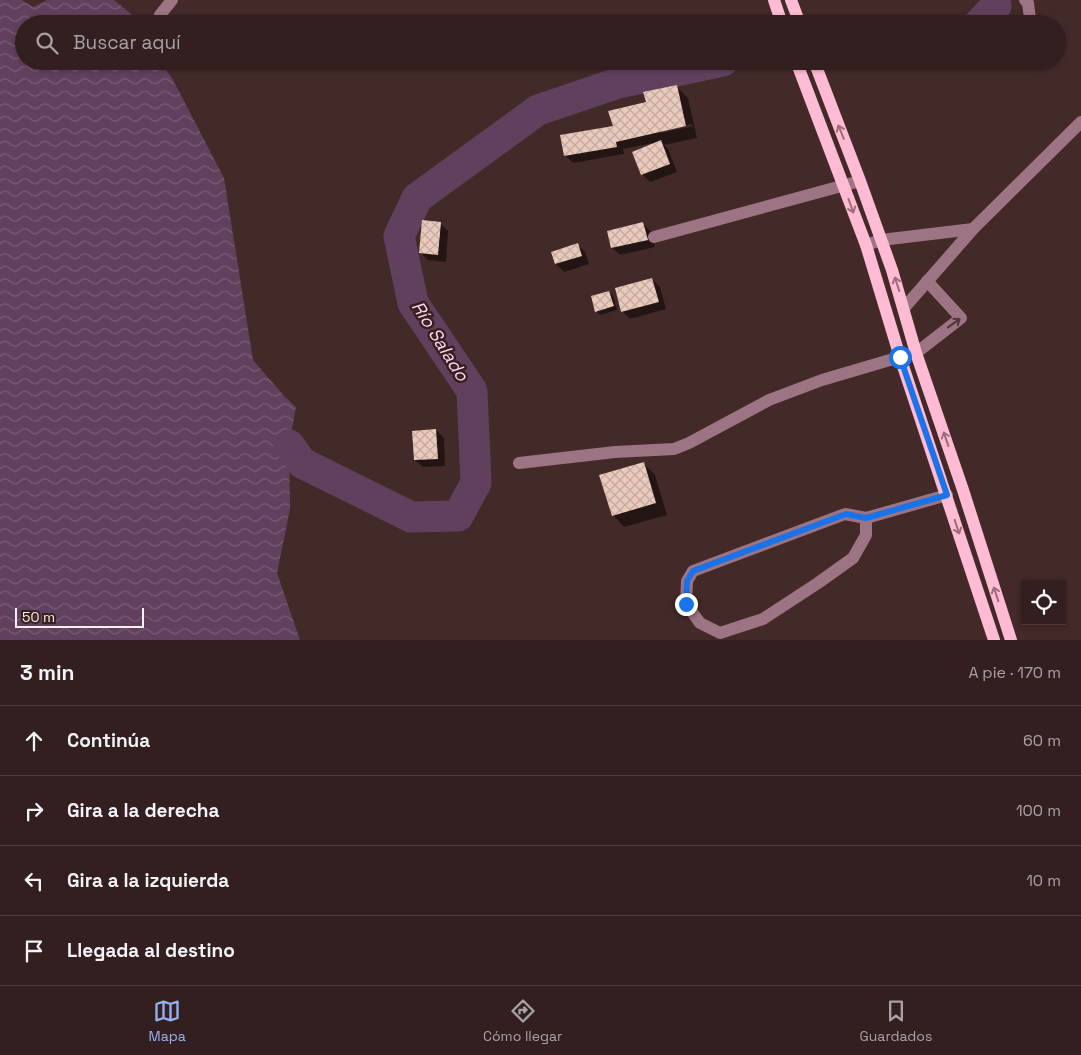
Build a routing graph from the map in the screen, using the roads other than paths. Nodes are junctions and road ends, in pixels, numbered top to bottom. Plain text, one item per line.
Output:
1 (172, 0) edge
2 (774, 0) edge
3 (791, 0) edge
4 (1025, 0) edge
5 (160, 15) dead end
6 (779, 15) edge
7 (797, 15) edge
8 (1030, 15) edge
9 (799, 70) edge
10 (817, 70) edge
11 (1081, 122) edge
12 (860, 181) junction
13 (844, 186) junction
14 (974, 229) junction
15 (654, 237) dead end
16 (881, 240) junction
17 (866, 246) junction
18 (927, 282) junction
19 (904, 308) junction
20 (916, 353) junction
21 (900, 357) junction
22 (519, 463) dead end
23 (947, 495) junction
24 (866, 518) junction
25 (994, 640) edge
26 (1011, 640) edge

1 - 5 street
2 - 6 main road
3 - 7 main road
4 - 8 street
9 - 13 main road
12 -> 10 main road
11 - 14 street
12 - 13 street
12 - 16 main road
13 - 15 street
13 -> 17 main road
14 - 16 street
14 - 18 street
16 - 17 street
19 -> 16 main road
17 - 21 main road
18 - 19 street
20 -> 18 street
19 - 20 main road
26 -> 20 main road
21 - 22 street
21 - 23 main road
23 - 24 street
23 -> 25 main road
24 - 24 street

